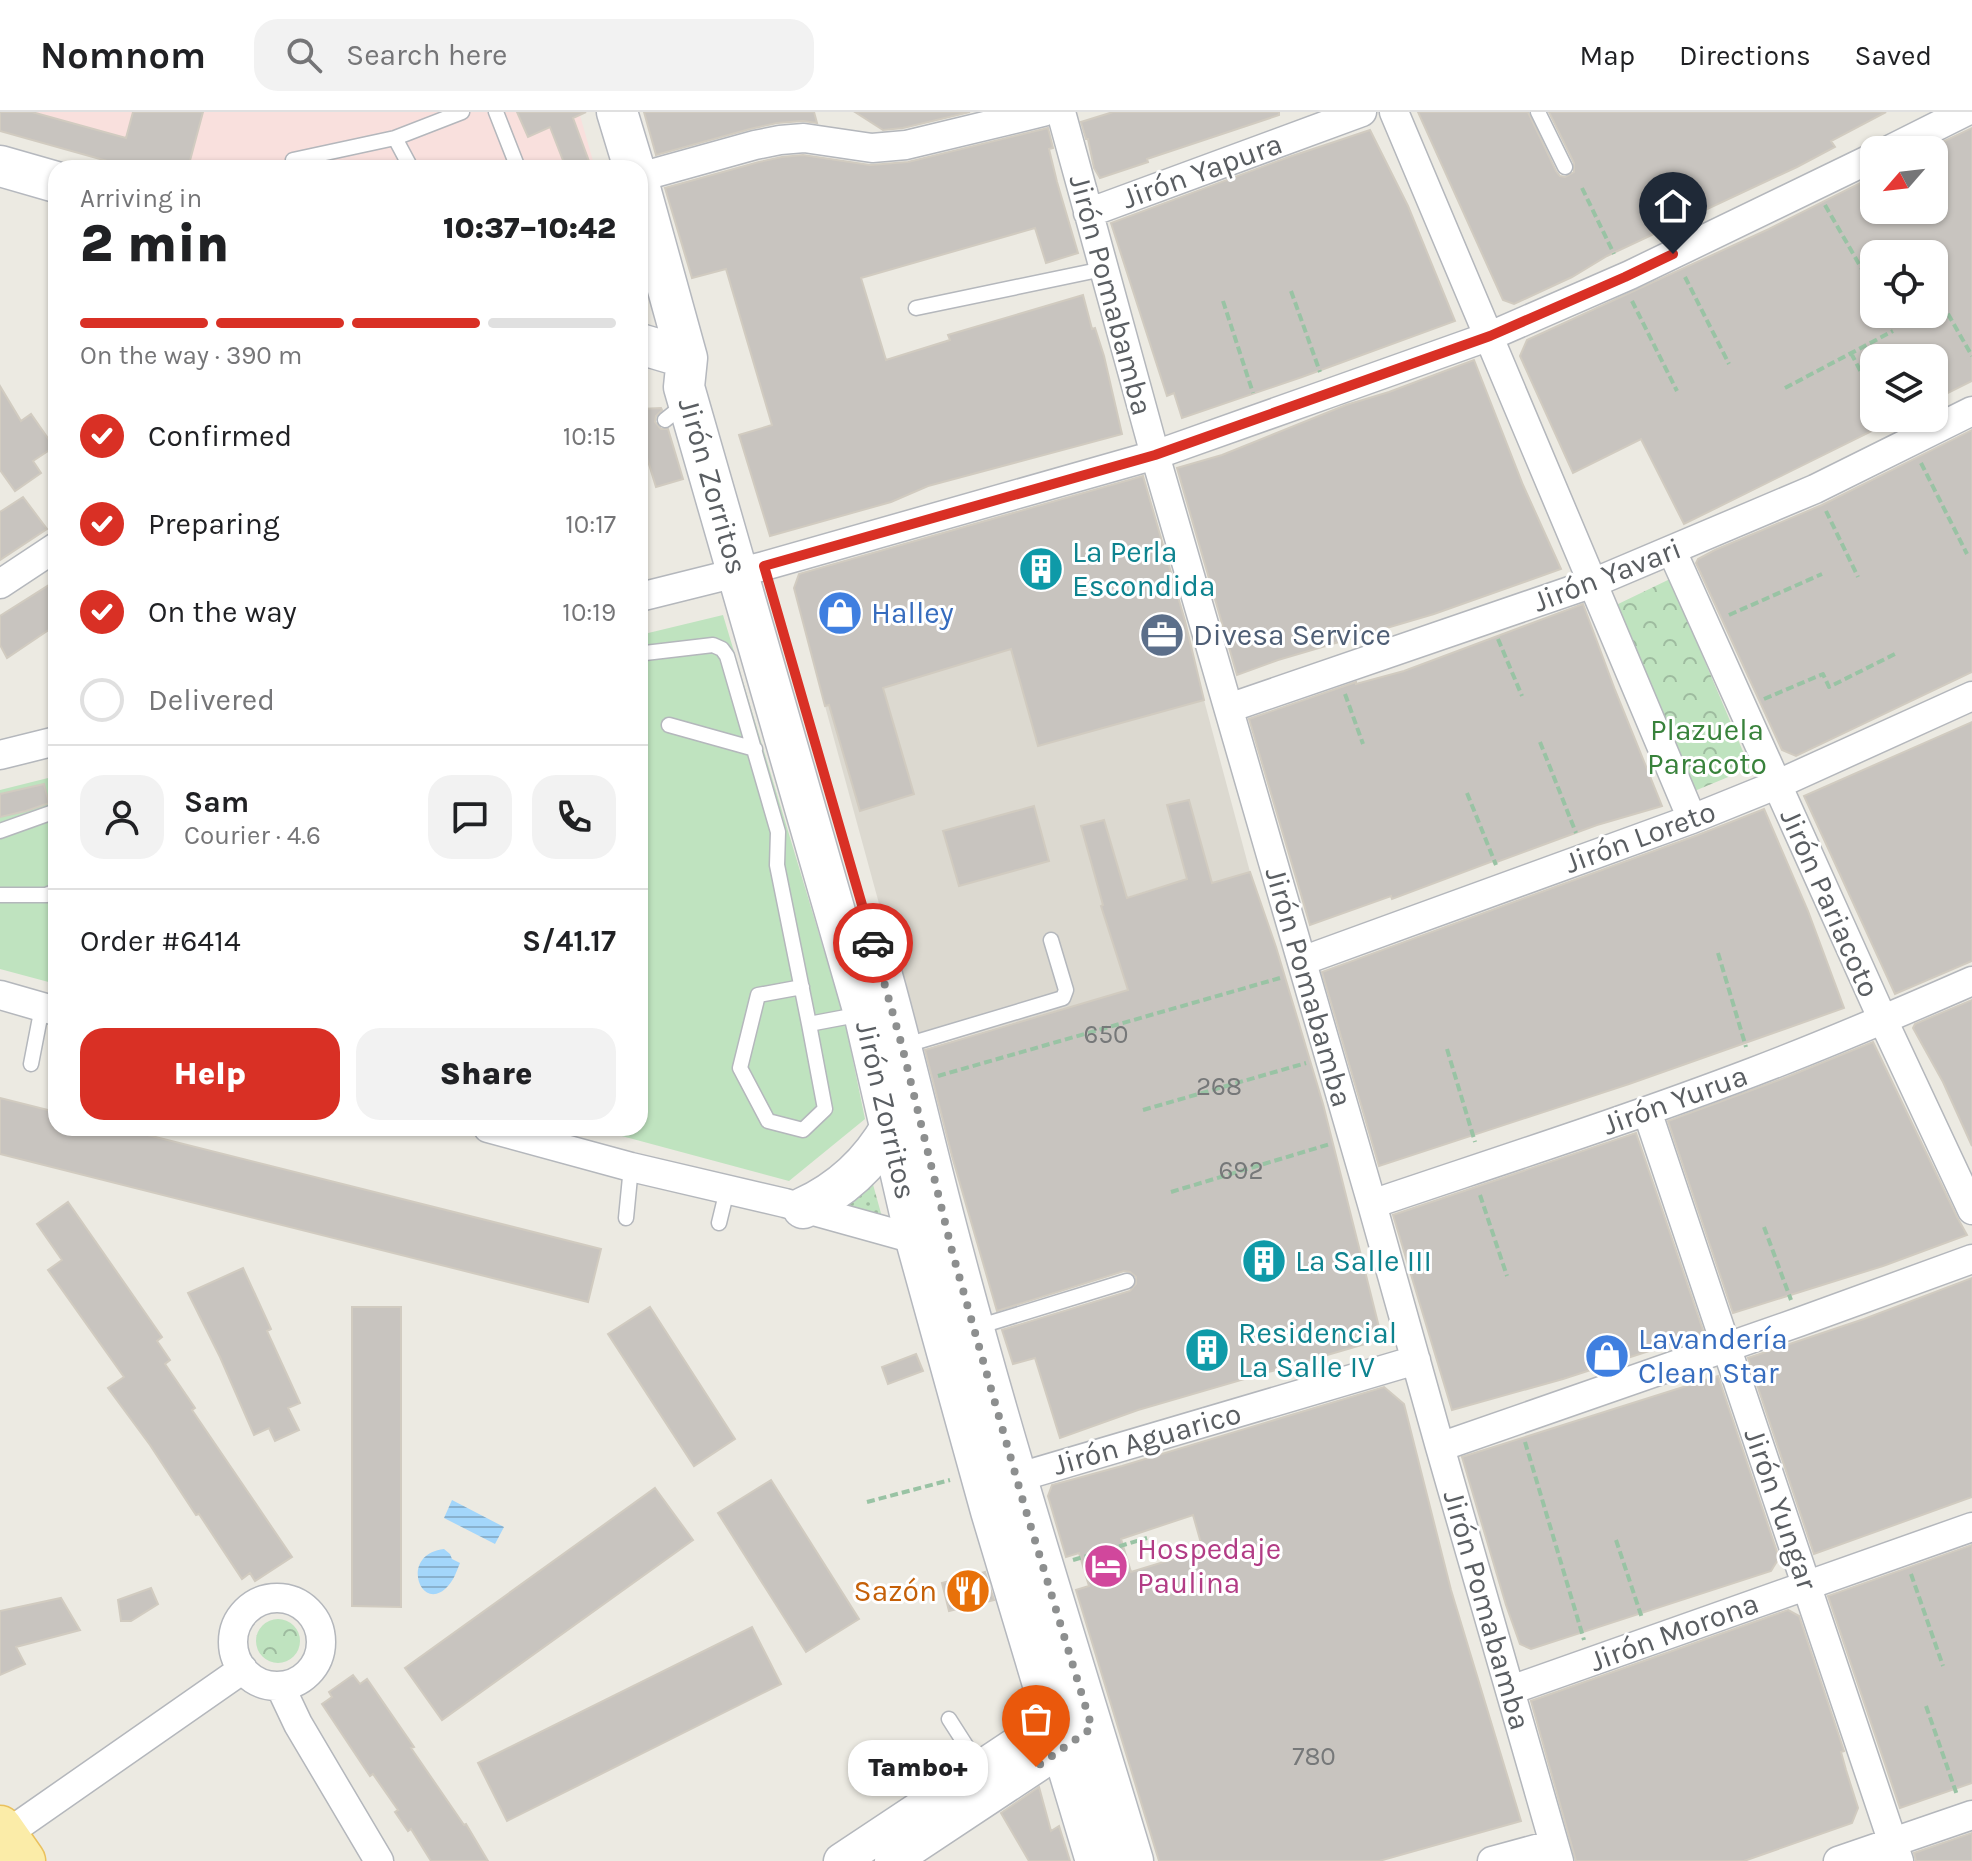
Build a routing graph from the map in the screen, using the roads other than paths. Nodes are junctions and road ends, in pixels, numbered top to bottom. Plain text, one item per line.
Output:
1 (462, 112) edge
2 (496, 112) edge
3 (617, 112) edge
4 (1043, 112) edge
5 (1061, 112) edge
6 (1362, 112) edge
7 (1394, 112) edge
8 (1538, 112) edge
9 (1965, 112) edge
10 (1917, 136) edge
11 (395, 138) junction
12 (293, 160) dead end
13 (407, 160) edge
14 (515, 160) edge
15 (632, 160) edge
16 (1860, 164) edge
17 (0, 166) edge
18 (1565, 167) dead end
19 (648, 175) edge
20 (48, 180) edge
21 (1088, 213) junction
22 (648, 217) edge
23 (1103, 269) junction
24 (916, 308) dead end
25 (1490, 336) junction
26 (648, 346) edge
27 (687, 358) junction
28 (1972, 411) edge
29 (1155, 455) junction
30 (1672, 551) junction
31 (48, 552) edge
32 (751, 569) junction
33 (1593, 583) junction
34 (0, 584) edge
35 (648, 595) edge
36 (648, 653) edge
37 (1972, 696) edge
38 (1229, 708) junction
39 (669, 725) dead end
40 (48, 743) edge
41 (755, 749) junction
42 (0, 755) edge
43 (1776, 785) junction
44 (48, 814) edge
45 (1692, 819) junction
46 (0, 831) edge
47 (48, 894) edge
48 (0, 895) edge
49 (1051, 940) dead end
50 (1304, 966) junction
51 (1972, 981) edge
52 (802, 987) junction
53 (0, 995) edge
54 (48, 1009) edge
55 (48, 1012) edge
56 (864, 1013) junction
57 (1883, 1020) junction
58 (809, 1024) junction
59 (31, 1064) dead end
60 (907, 1065) junction
61 (1647, 1111) junction
62 (891, 1127) junction
63 (517, 1136) edge
64 (631, 1167) junction
65 (727, 1190) junction
66 (1372, 1204) junction
67 (803, 1208) junction
68 (1972, 1210) edge
69 (626, 1218) dead end
70 (719, 1223) dead end
71 (934, 1245) junction
72 (1972, 1259) edge
73 (1127, 1281) dead end
74 (974, 1329) junction
75 (1726, 1347) junction
76 (1416, 1360) junction
77 (1440, 1447) junction
78 (998, 1475) junction
79 (1972, 1527) edge
80 (1806, 1585) junction
81 (243, 1669) junction
82 (280, 1686) junction
83 (1511, 1690) junction
84 (949, 1719) dead end
85 (1073, 1725) junction
86 (981, 1769) junction
87 (1969, 1816) edge
88 (9, 1841) edge
89 (1557, 1852) edge
90 (1896, 1852) edge
91 (846, 1860) edge
92 (1500, 1860) edge
93 (379, 1861) edge
94 (892, 1861) edge
95 (1096, 1861) edge
96 (1133, 1861) edge
97 (1838, 1861) edge

1 - 11 lane
2 - 14 lane
3 - 15 main road
4 - 19 street
5 - 21 street, Jirón Pomabamba
6 - 21 street, Jirón Yapura
7 - 25 street
8 - 18 lane
9 - 10 street
11 - 12 lane
11 - 13 lane
16 - 25 street
17 - 20 main road
21 - 23 street, Jirón Pomabamba
22 - 27 main road, Jirón Zorritos
23 - 24 lane
23 - 29 street, Jirón Pomabamba
25 - 29 street
25 - 33 street
26 - 27 main road
27 - 32 main road, Jirón Zorritos
27 - 32 main road, Jirón Zorritos
28 - 30 street, Jirón Yavari
29 - 32 street
29 - 38 street, Jirón Pomabamba
30 - 33 street, Jirón Yavari
30 - 43 street, Jirón Pariacoto
31 - 34 street
32 - 35 street
32 - 56 main road, Jirón Zorritos
32 - 60 main road, Jirón Zorritos
33 - 38 street, Jirón Yavari
33 - 45 street
36 - 41 lane
37 - 43 street, Jirón Loreto
38 - 50 street, Jirón Pomabamba
39 - 41 lane
40 - 42 street
41 - 52 lane
43 - 45 street, Jirón Loreto
43 - 57 street, Jirón Pariacoto
44 - 46 lane
45 - 50 street, Jirón Loreto
47 - 48 lane
49 - 60 lane
50 - 66 street, Jirón Pomabamba
51 - 57 street, Jirón Yurua
52 - 58 lane
52 - 58 lane
53 - 54 street
55 - 59 lane
56 - 58 lane
56 - 62 main road, Jirón Zorritos
57 - 61 street, Jirón Yurua
57 - 68 street, Jirón Pariacoto
60 - 71 main road, Jirón Zorritos
61 - 66 street, Jirón Yurua
61 - 75 street, Jirón Yungar
62 - 67 main road
62 - 71 main road, Jirón Zorritos
63 - 64 street
64 - 65 street
64 - 69 lane
65 - 67 street
65 - 70 lane
66 - 76 street, Jirón Pomabamba
67 - 71 street
71 - 74 main road, Jirón Zorritos
71 - 78 main road, Jirón Zorritos
72 - 75 street
73 - 74 lane
74 - 78 main road, Jirón Zorritos
75 - 77 street
75 - 80 street, Jirón Yungar
76 - 77 street, Jirón Pomabamba
76 - 78 street, Jirón Aguarico
77 - 83 street, Jirón Pomabamba
78 - 85 main road, Jirón Zorritos
78 - 85 main road, Jirón Zorritos
79 - 80 street, Jirón Morona
80 - 83 street, Jirón Morona
80 - 90 street, Jirón Yungar
81 - 82 street
81 - 82 street
81 - 88 street
82 - 93 street
83 - 89 street, Jirón Pomabamba
84 - 86 lane
85 - 86 street
85 - 94 street
85 - 95 main road, Jirón Zorritos
85 - 96 main road, Jirón Zorritos
86 - 91 street
87 - 90 street
89 - 92 street
90 - 97 street

